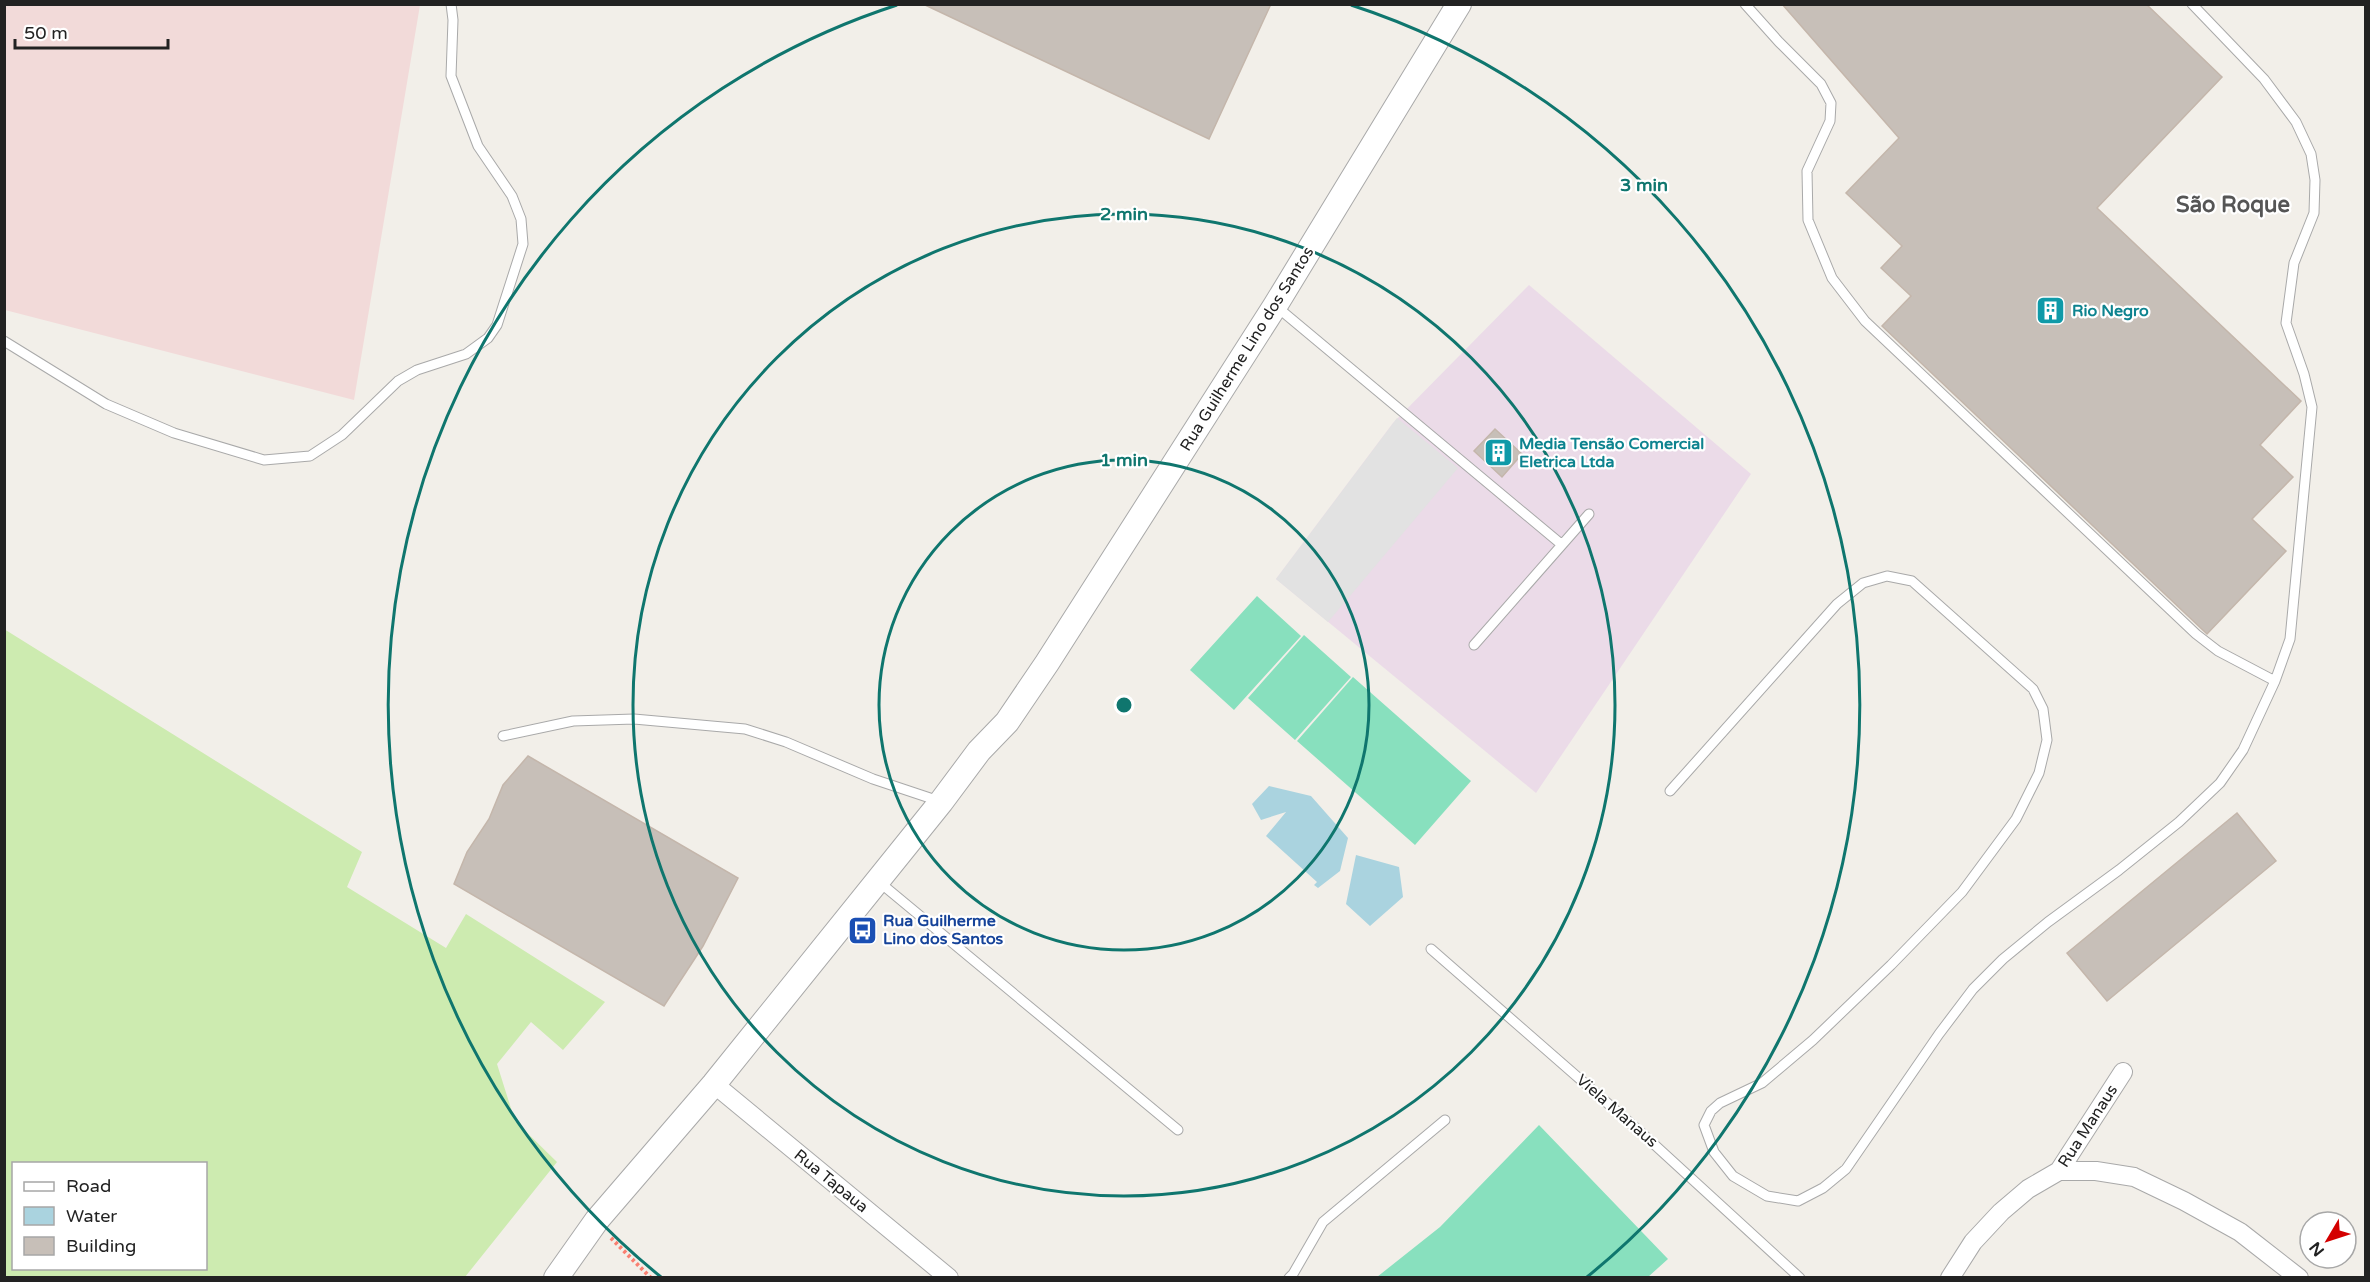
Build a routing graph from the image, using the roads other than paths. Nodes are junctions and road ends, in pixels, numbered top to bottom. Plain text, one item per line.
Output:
1 (452, 4) edge
2 (1459, 4) edge
3 (1745, 4) edge
4 (2192, 4) edge
5 (1275, 306) junction
6 (4, 341) edge
7 (1589, 514) dead end
8 (1561, 544) junction
9 (1474, 645) dead end
10 (2275, 681) junction
11 (503, 736) dead end
12 (1670, 791) dead end
13 (941, 802) junction
14 (877, 880) junction
15 (1431, 949) dead end
16 (2123, 1072) dead end
17 (714, 1084) junction
18 (1445, 1120) dead end
19 (1178, 1130) dead end
20 (2058, 1171) junction
21 (556, 1278) edge
22 (949, 1278) edge
23 (1289, 1278) edge
24 (1800, 1278) edge
25 (1950, 1278) edge
26 (2299, 1278) edge

1 - 6 lane
2 - 5 street, Rua Guilherme Lino dos Santos
3 - 10 lane
4 - 10 lane
5 - 8 lane
5 - 13 street, Rua Guilherme Lino dos Santos
7 - 8 lane
8 - 9 lane
10 - 12 lane
11 - 13 lane
13 - 14 street, Rua Guilherme Lino dos Santos
14 - 17 street, Rua Guilherme Lino dos Santos
14 - 19 lane
15 - 24 lane, Viela Manaus
16 - 20 street, Rua Manaus
17 - 21 street, Rua Guilherme Lino dos Santos
17 - 22 street, Rua Tapaua
18 - 23 lane
20 - 25 street, Rua Manaus
20 - 26 street

